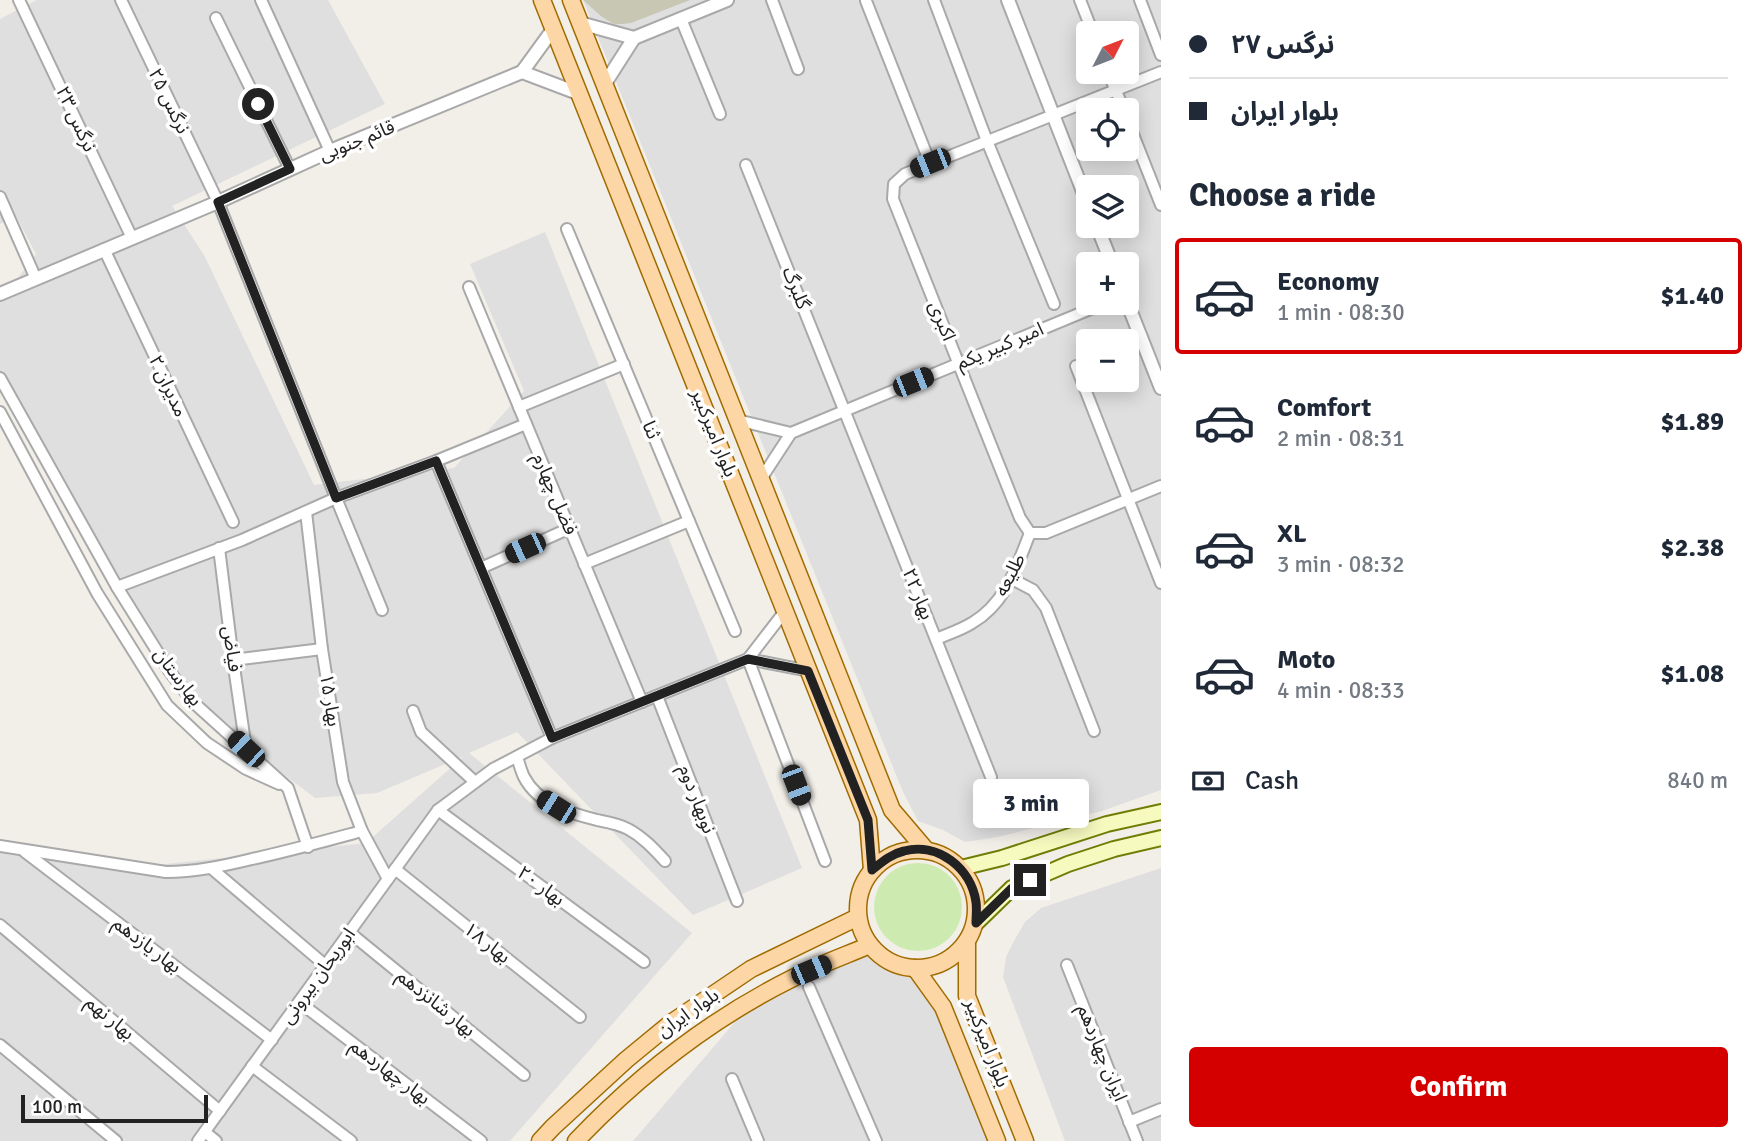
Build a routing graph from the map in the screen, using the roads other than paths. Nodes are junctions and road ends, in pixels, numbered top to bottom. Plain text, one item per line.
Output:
1 (19, 0) edge
2 (121, 0) edge
3 (261, 0) edge
4 (542, 0) edge
5 (571, 0) edge
6 (727, 0) edge
7 (772, 0) edge
8 (934, 0) edge
9 (1008, 0) edge
10 (1080, 0) edge
11 (1140, 0) edge
12 (866, 1) edge
13 (216, 18) dead end
14 (681, 19) junction
15 (1088, 21) edge
16 (580, 23) junction
17 (554, 28) junction
18 (634, 38) junction
19 (1161, 55) edge
20 (798, 69) dead end
21 (522, 72) junction
22 (1161, 72) edge
23 (1113, 84) edge
24 (604, 85) junction
25 (1116, 90) junction
26 (580, 94) junction
27 (1119, 98) edge
28 (719, 114) dead end
29 (1053, 115) junction
30 (988, 141) junction
31 (1139, 149) edge
32 (330, 151) junction
33 (930, 163) junction
34 (746, 165) dead end
35 (290, 169) junction
36 (1077, 175) edge
37 (0, 197) edge
38 (218, 202) junction
39 (1161, 205) edge
40 (568, 229) dead end
41 (132, 238) junction
42 (103, 249) junction
43 (37, 279) junction
44 (469, 287) dead end
45 (0, 294) edge
46 (1054, 304) dead end
47 (1076, 315) edge
48 (1132, 315) edge
49 (959, 363) junction
50 (624, 364) junction
51 (0, 378) edge
52 (1161, 388) edge
53 (1086, 392) edge
54 (519, 407) junction
55 (845, 410) junction
56 (0, 412) edge
57 (737, 420) junction
58 (526, 424) junction
59 (791, 433) junction
60 (436, 461) junction
61 (761, 479) junction
62 (1161, 486) edge
63 (336, 498) junction
64 (1129, 499) junction
65 (306, 512) junction
66 (689, 521) junction
67 (233, 522) dead end
68 (570, 528) junction
69 (1030, 533) junction
70 (219, 548) junction
71 (584, 564) junction
72 (481, 568) junction
73 (1012, 579) junction
74 (1161, 583) edge
75 (117, 587) junction
76 (382, 610) dead end
77 (785, 611) junction
78 (735, 631) dead end
79 (936, 639) junction
80 (322, 649) junction
81 (748, 659) junction
82 (233, 660) junction
83 (808, 671) junction
84 (657, 696) junction
85 (642, 702) junction
86 (413, 711) dead end
87 (1094, 731) dead end
88 (552, 738) junction
89 (246, 749) junction
90 (517, 757) junction
91 (992, 777) dead end
92 (475, 782) junction
93 (288, 788) junction
94 (438, 810) junction
95 (1161, 812) edge
96 (362, 831) junction
97 (1161, 838) edge
98 (0, 846) edge
99 (308, 847) junction
100 (23, 850) junction
101 (926, 850) junction
102 (825, 860) dead end
103 (665, 861) dead end
104 (961, 867) junction
105 (211, 868) junction
106 (872, 870) junction
107 (391, 874) junction
108 (737, 901) dead end
109 (858, 918) junction
110 (976, 923) junction
111 (0, 925) edge
112 (349, 932) junction
113 (968, 942) junction
114 (870, 945) junction
115 (644, 962) dead end
116 (325, 965) junction
117 (1067, 965) dead end
118 (915, 968) junction
119 (809, 988) dead end
120 (299, 1002) junction
121 (580, 1017) dead end
122 (272, 1040) junction
123 (0, 1045) edge
124 (252, 1066) junction
125 (524, 1074) dead end
126 (732, 1079) dead end
127 (1161, 1109) edge
128 (220, 1111) junction
129 (1129, 1122) junction
130 (201, 1136) edge
131 (116, 1141) edge
132 (216, 1141) edge
133 (351, 1141) edge
134 (481, 1141) edge
135 (540, 1141) edge
136 (576, 1141) edge
137 (758, 1141) edge
138 (876, 1141) edge
139 (997, 1141) edge
140 (1025, 1141) edge
141 (1137, 1141) edge

1 - 41 street, نرگس ۲۳
2 - 38 street, نرگس ۲۵
3 - 32 street
4 - 17 main road, بلوار امیرکبیر
5 - 16 main road, بلوار امیرکبیر
6 - 14 street
7 - 20 street
8 - 30 street
9 - 29 street
10 - 15 street
11 - 19 street
12 - 33 street
13 - 35 street
14 - 18 street
14 - 28 street
16 - 18 street
16 - 24 main road, بلوار امیرکبیر
17 - 21 street
17 - 26 main road, بلوار امیرکبیر
18 - 24 street
21 - 26 street
21 - 32 street, قائم جنوبی
22 - 25 street
23 - 25 street
24 - 57 main road, بلوار امیرکبیر
25 - 27 street
25 - 29 street
26 - 77 main road, بلوار امیرکبیر
29 - 30 street
29 - 36 street
30 - 33 street
30 - 46 street
31 - 39 street
32 - 35 street, قائم جنوبی
33 - 49 street, اکبری
34 - 55 street, گلبرگ
35 - 38 street, قائم جنوبی
37 - 43 street
38 - 41 street, قائم جنوبی
38 - 63 street, نرگس ۲۵
40 - 50 street, ثنا
41 - 42 street, قائم جنوبی
42 - 43 street, قائم جنوبی
42 - 67 street, مدیران ۲
43 - 45 street, قائم جنوبی
44 - 54 street, فضل چهارم
47 - 49 street, امیر کبیر یکم
48 - 52 street
49 - 55 street, امیر کبیر یکم
49 - 69 street, اکبری
50 - 54 street
50 - 66 street, ثنا
51 - 75 street, بهارستان
53 - 64 street
54 - 58 street, فضل چهارم
55 - 59 street, امیر کبیر یکم
55 - 79 street, بهار ۲۲
56 - 93 street, بهارستان
57 - 59 street
57 - 61 main road, بلوار امیرکبیر
58 - 60 street
58 - 68 street, فضل چهارم
59 - 61 street
60 - 63 street
60 - 72 street
61 - 101 main road, بلوار امیرکبیر
62 - 64 street, طلیعه
63 - 65 street
63 - 76 street, نرگس ۲۵
64 - 69 street, طلیعه
64 - 74 street
65 - 70 street
65 - 80 street, بهار ۱۵
66 - 71 street
66 - 78 street, ثنا
68 - 71 street, فضل چهارم
68 - 72 street
69 - 73 street, طلیعه
70 - 75 street
70 - 82 street, فیاض
71 - 85 street, فضل چهارم
72 - 88 street
73 - 79 street, طلیعه
73 - 87 street
75 - 89 street, بهارستان
77 - 81 street
77 - 83 main road, بلوار امیرکبیر
79 - 91 street, بهار ۲۲
80 - 82 street
80 - 96 street, بهار ۱۵
81 - 83 street
81 - 84 street, ابوریحان بیرونی
81 - 102 street
82 - 89 street, فیاض
83 - 106 main road, بلوار امیرکبیر
84 - 85 street, ابوریحان بیرونی
84 - 108 street, نوبهار دوم
85 - 88 street, ابوریحان بیرونی
86 - 92 street
88 - 90 street, ابوریحان بیرونی
89 - 93 street, بهارستان
90 - 92 street, ابوریحان بیرونی
90 - 103 street
92 - 94 street, ابوریحان بیرونی
93 - 99 street
94 - 107 street, ابوریحان بیرونی
94 - 115 street, بهار ۲۰
95 - 104 main road
96 - 99 street
96 - 107 street, بهار ۱۵
97 - 110 main road
98 - 100 street
99 - 105 street
100 - 105 street
100 - 122 street, بهار یازدهم
101 - 104 main road
101 - 106 main road
104 - 110 main road
105 - 116 street
106 - 109 main road
107 - 112 street, ابوریحان بیرونی
107 - 121 street, بهار ۱۸
109 - 114 main road
109 - 135 main road, بلوار ایران
110 - 113 main road
111 - 128 street, بهار نهم
112 - 116 street, ابوریحان بیرونی
112 - 125 street, بهار شانزدهم
113 - 118 main road
113 - 140 main road, بلوار امیرکبیر
114 - 118 main road
114 - 136 main road, بلوار ایران
116 - 120 street, ابوریحان بیرونی
117 - 129 street, ایران چهاردهم
118 - 139 main road, بلوار امیرکبیر
119 - 138 street
120 - 122 street, ابوریحان بیرونی
120 - 134 street, بهار چهاردهم
122 - 124 street, ابوریحان بیرونی
123 - 131 street
124 - 128 street, ابوریحان بیرونی
124 - 133 street
126 - 137 street
127 - 129 street
128 - 130 street, ابوریحان بیرونی
129 - 141 street, ایران چهاردهم
130 - 132 street

